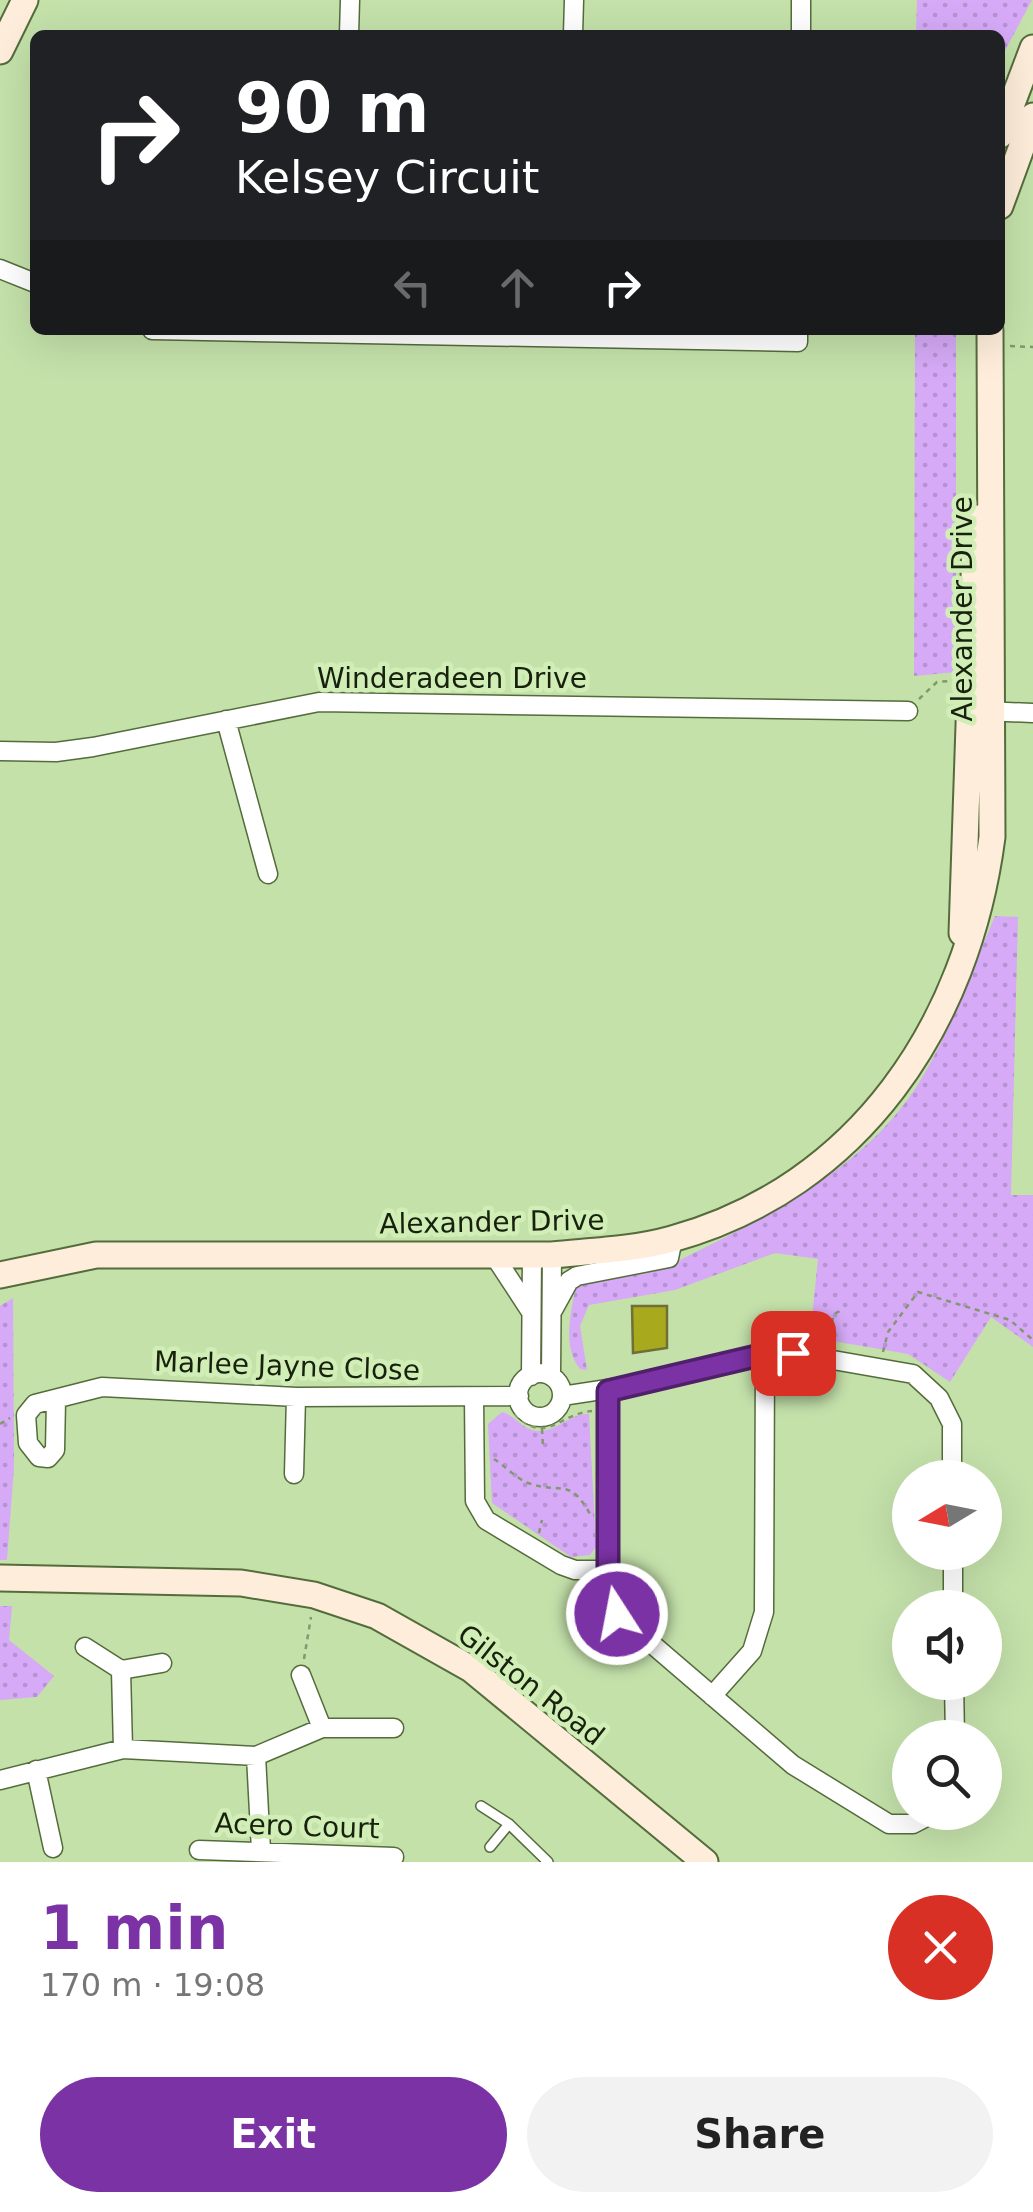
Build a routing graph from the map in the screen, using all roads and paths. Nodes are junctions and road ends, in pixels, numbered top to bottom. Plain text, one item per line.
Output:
1 (25, 0) edge
2 (350, 0) edge
3 (574, 0) edge
4 (801, 0) edge
5 (350, 30) edge
6 (574, 30) edge
7 (801, 30) edge
8 (1033, 48) edge
9 (0, 52) edge
10 (1033, 116) edge
11 (1005, 122) edge
12 (1005, 192) edge
13 (0, 269) edge
14 (30, 281) edge
15 (598, 335) edge
16 (798, 335) edge
17 (982, 335) edge
18 (998, 338) edge
19 (1033, 347) edge
20 (968, 680) junction
21 (908, 710) joint
22 (981, 711) junction
23 (1033, 713) edge
24 (226, 720) junction
25 (0, 751) edge
26 (268, 874) dead end
27 (673, 1239) junction
28 (493, 1254) junction
29 (542, 1255) junction
30 (0, 1275) edge
31 (842, 1310) dead end
32 (531, 1312) junction
33 (552, 1312) junction
34 (1033, 1340) edge
35 (765, 1354) junction
36 (825, 1358) junction
37 (880, 1368) junction
38 (531, 1376) junction
39 (551, 1376) junction
40 (562, 1396) junction
41 (296, 1397) junction
42 (474, 1397) junction
43 (56, 1400) dead end
44 (608, 1400) junction
45 (513, 1403) junction
46 (542, 1429) junction
47 (543, 1448) dead end
48 (487, 1455) dead end
49 (952, 1460) edge
50 (294, 1474) dead end
51 (592, 1517) dead end
52 (542, 1520) dead end
53 (548, 1540) dead end
54 (608, 1570) junction
55 (0, 1578) edge
56 (311, 1614) dead end
57 (85, 1647) dead end
58 (162, 1662) dead end
59 (121, 1670) junction
60 (301, 1675) joint
61 (712, 1696) junction
62 (322, 1728) junction
63 (394, 1728) dead end
64 (123, 1749) junction
65 (256, 1756) junction
66 (36, 1770) junction
67 (0, 1780) edge
68 (481, 1806) dead end
69 (509, 1824) junction
70 (892, 1824) edge
71 (490, 1847) dead end
72 (53, 1848) dead end
73 (199, 1850) dead end
74 (261, 1850) junction
75 (394, 1857) dead end
76 (548, 1862) edge
77 (705, 1862) edge

1 - 9 main road
2 - 5 street
3 - 6 street
4 - 7 street
8 - 11 main road
10 - 12 main road
13 - 14 street
15 - 16 street
17 - 20 main road, Alexander Drive
18 - 19 path
18 - 22 main road, Alexander Drive
20 - 21 path
20 - 22 main road, Alexander Drive
21 - 24 street, Winderadeen Drive
22 - 23 street
22 - 27 main road, Alexander Drive
24 - 25 street, Winderadeen Drive
24 - 26 street
27 - 29 main road, Alexander Drive
27 - 33 street
28 - 29 main road, Alexander Drive
28 - 30 main road, Alexander Drive
28 - 32 street
29 - 32 street
29 - 33 street
31 - 36 path
32 - 38 street
33 - 39 street
34 - 37 path
35 - 36 street
35 - 44 street
35 - 61 street
36 - 37 street
37 - 49 street
38 - 39 street
38 - 45 street
39 - 40 street
40 - 44 street
40 - 45 street
41 - 42 street, Marlee Jayne Close
41 - 43 street, Marlee Jayne Close
41 - 50 street
42 - 45 street, Marlee Jayne Close
42 - 54 street
44 - 46 path
44 - 54 street
45 - 46 path
46 - 47 path
48 - 51 path
52 - 53 path
54 - 61 street
55 - 77 main road, Gilston Road
56 - 60 path
57 - 59 street
58 - 59 street
59 - 64 street
60 - 62 street
61 - 70 street
62 - 63 street
62 - 65 street
64 - 65 street
64 - 66 street
65 - 74 street
66 - 67 street
66 - 72 street
68 - 69 lane
69 - 71 lane
69 - 76 lane
73 - 74 street, Acero Court
74 - 75 street, Acero Court

